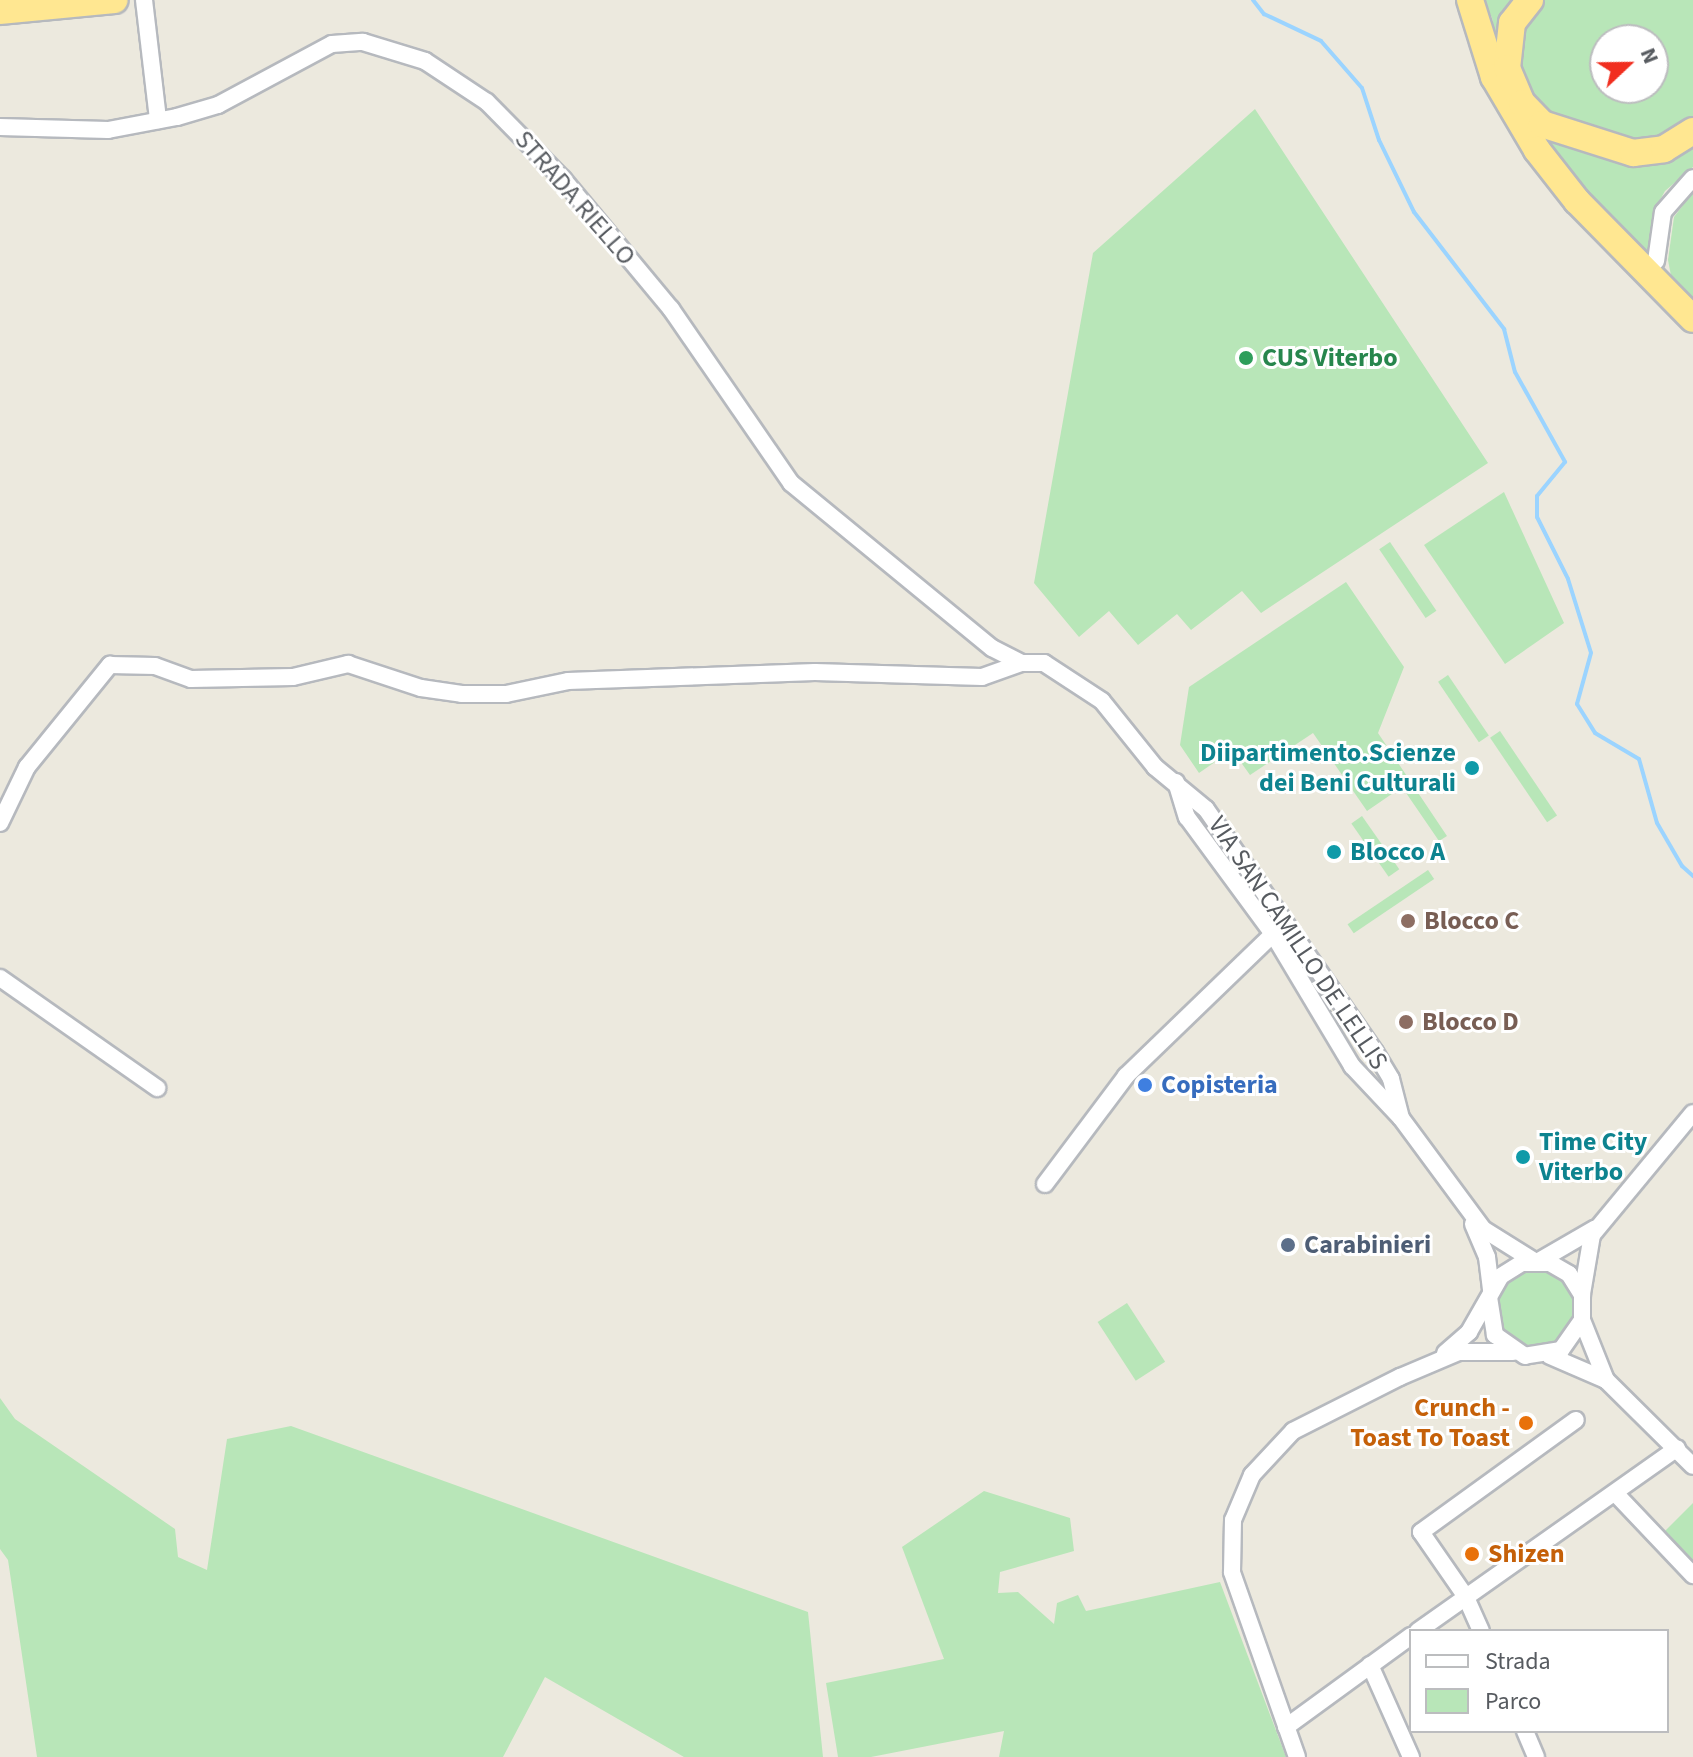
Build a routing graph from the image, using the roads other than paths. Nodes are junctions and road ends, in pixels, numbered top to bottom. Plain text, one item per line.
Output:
1 (114, 0) edge
2 (144, 0) edge
3 (1470, 0) edge
4 (1530, 0) edge
5 (0, 11) edge
6 (158, 120) junction
7 (0, 127) edge
8 (1693, 131) edge
9 (1693, 178) edge
10 (1656, 261) joint
11 (1666, 294) junction
12 (1693, 319) edge
13 (1023, 663) junction
14 (1176, 780) junction
15 (0, 823) edge
16 (1273, 934) junction
17 (0, 978) edge
18 (157, 1088) dead end
19 (1693, 1113) edge
20 (1401, 1118) junction
21 (1045, 1184) dead end
22 (1465, 1208) junction
23 (1599, 1225) junction
24 (1537, 1261) junction
25 (1490, 1295) junction
26 (1582, 1295) junction
27 (1582, 1320) junction
28 (1513, 1352) junction
29 (1550, 1356) junction
30 (1437, 1359) junction
31 (1606, 1380) junction
32 (1576, 1420) dead end
33 (1677, 1448) junction
34 (1693, 1466) edge
35 (1616, 1494) junction
36 (1693, 1575) edge
37 (1466, 1597) junction
38 (1421, 1629) edge
39 (1480, 1629) edge
40 (1409, 1637) edge
41 (1370, 1665) junction
42 (1286, 1727) junction
43 (1526, 1733) edge
44 (1297, 1757) edge
45 (1411, 1757) edge
46 (1536, 1757) edge

1 - 5 highway
2 - 6 street
3 - 11 highway
4 - 8 highway
6 - 7 street, STRADA RIELLO
6 - 13 street, STRADA RIELLO
9 - 10 street
10 - 11 highway
11 - 12 highway
13 - 14 street, VIA SAN CAMILLO DE LELLIS
13 - 15 street
14 - 16 street, VIA SAN CAMILLO DE LELLIS
14 - 20 street, VIA SAN CAMILLO DE LELLIS
16 - 20 street, VIA SAN CAMILLO DE LELLIS
16 - 21 street
17 - 18 street
19 - 23 street
20 - 22 street, VIA SAN CAMILLO DE LELLIS
22 - 24 street, VIA SAN CAMILLO DE LELLIS
22 - 25 street, VIA SAN CAMILLO DE LELLIS
23 - 24 street
23 - 26 street
24 - 25 street
24 - 26 street
25 - 28 street
25 - 30 street
26 - 27 street
27 - 29 street
27 - 31 street
28 - 29 street
28 - 30 street
29 - 31 street
30 - 42 street
31 - 33 street
32 - 37 street
33 - 34 street
33 - 35 street
35 - 36 street
35 - 37 street
37 - 38 street
37 - 39 street
40 - 41 street
41 - 42 street
41 - 45 street
42 - 44 street
43 - 46 street

